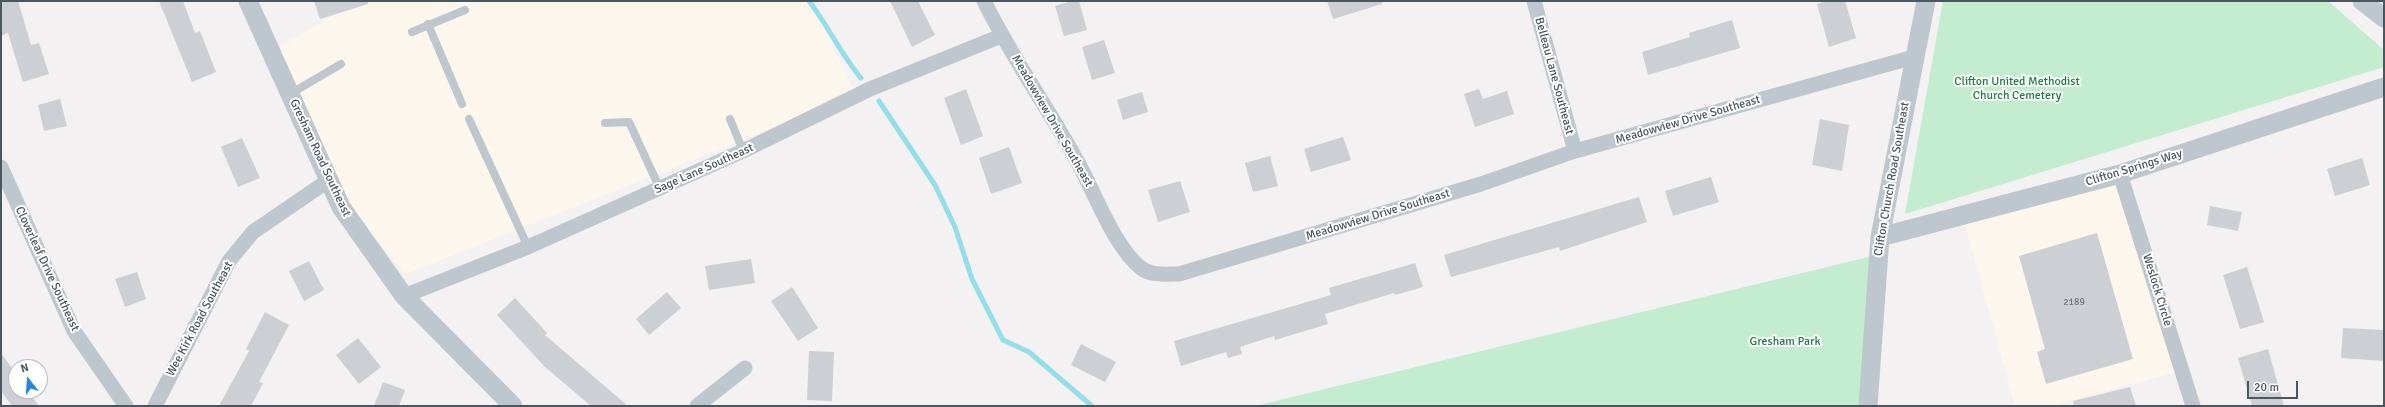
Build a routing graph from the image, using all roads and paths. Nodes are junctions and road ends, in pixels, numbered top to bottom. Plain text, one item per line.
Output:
1 (248, 1) edge
2 (984, 1) edge
3 (1534, 1) edge
4 (1926, 1) edge
5 (2362, 1) edge
6 (465, 10) dead end
7 (2384, 18) edge
8 (428, 24) junction
9 (412, 32) dead end
10 (1001, 36) junction
11 (1914, 57) junction
12 (341, 64) dead end
13 (2384, 87) edge
14 (290, 94) junction
15 (462, 104) dead end
16 (468, 119) dead end
17 (730, 119) dead end
18 (605, 123) dead end
19 (744, 151) junction
20 (1575, 151) junction
21 (1, 167) edge
22 (2120, 174) junction
23 (329, 180) junction
24 (660, 188) junction
25 (1880, 237) junction
26 (528, 247) junction
27 (404, 296) junction
28 (745, 368) dead end
29 (505, 404) edge
30 (126, 406) edge
31 (154, 406) edge
32 (696, 406) edge
33 (1868, 406) edge
34 (2193, 406) edge

1 - 14 street, Gresham Road Southeast
2 - 10 street, Meadowview Drive Southeast
3 - 20 street, Belleau Lane Southeast
4 - 11 street, Clifton Church Road Southeast
5 - 7 street
6 - 8 lane
8 - 9 lane
8 - 15 lane
10 - 19 street, Sage Lane Southeast
10 - 20 street, Meadowview Drive Southeast
11 - 20 street, Meadowview Drive Southeast
11 - 25 street, Clifton Church Road Southeast
12 - 14 lane
13 - 22 street, Clifton Springs Way
14 - 23 street, Gresham Road Southeast
16 - 26 lane
17 - 19 lane
18 - 24 lane
19 - 24 street, Sage Lane Southeast
21 - 30 street, Cloverleaf Drive Southeast
22 - 25 street, Clifton Springs Way
22 - 34 street, Weslock Circle
23 - 27 street, Gresham Road Southeast
23 - 31 street, Wee Kirk Road Southeast
24 - 26 street, Sage Lane Southeast
25 - 33 street, Clifton Church Road Southeast
26 - 27 street, Sage Lane Southeast
27 - 29 street, Gresham Road Southeast
28 - 32 street

